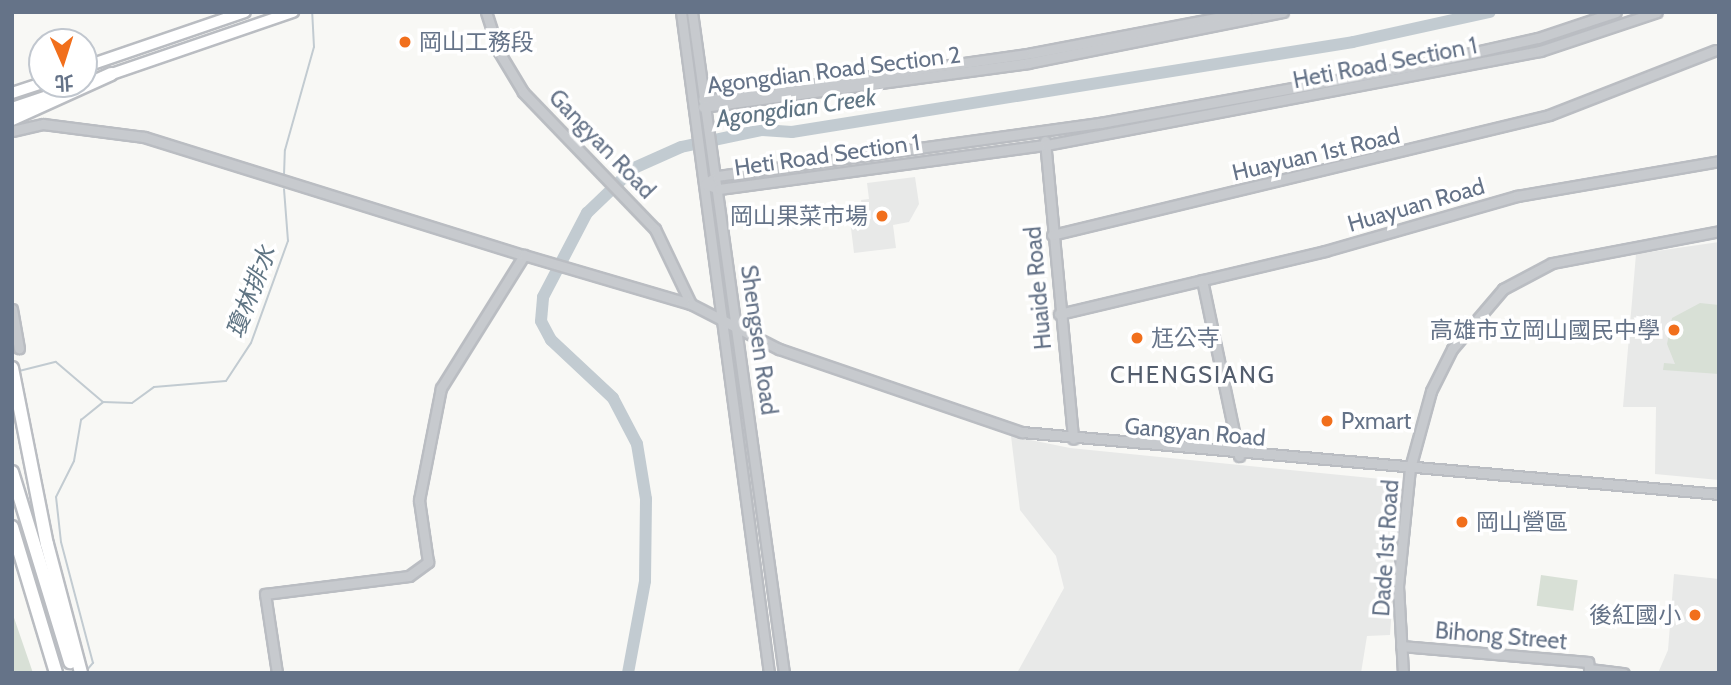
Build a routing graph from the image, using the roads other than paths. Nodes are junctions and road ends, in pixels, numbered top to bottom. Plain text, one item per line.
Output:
1 (245, 12) edge
2 (293, 12) edge
3 (486, 12) edge
4 (681, 12) edge
5 (692, 12) edge
6 (1247, 12) edge
7 (1283, 12) edge
8 (1616, 12) edge
9 (1657, 12) edge
10 (1716, 50) dead end
11 (98, 62) edge
12 (111, 75) junction
13 (98, 79) edge
14 (42, 98) edge
15 (695, 106) junction
16 (12, 108) edge
17 (707, 108) junction
18 (12, 119) edge
19 (12, 131) edge
20 (1044, 132) junction
21 (1046, 145) junction
22 (1719, 161) edge
23 (716, 173) junction
24 (705, 184) junction
25 (719, 189) junction
26 (1719, 231) edge
27 (1052, 234) junction
28 (524, 255) junction
29 (1202, 280) junction
30 (691, 304) junction
31 (12, 309) edge
32 (1059, 314) junction
33 (719, 320) junction
34 (738, 328) junction
35 (19, 348) dead end
36 (12, 368) edge
37 (1073, 439) junction
38 (1239, 456) junction
39 (1410, 468) junction
40 (12, 472) edge
41 (1719, 494) edge
42 (12, 527) edge
43 (12, 540) edge
44 (39, 617) junction
45 (1401, 646) junction
46 (1590, 671) edge
47 (56, 673) edge
48 (73, 673) edge
49 (81, 673) edge
50 (276, 673) edge
51 (769, 673) edge
52 (784, 673) edge
53 (1404, 673) edge
54 (1624, 673) edge

1 - 11 main road
2 - 12 main road
3 - 30 street, Gangyan Road
4 - 15 street, Shengsen Road
5 - 17 street, Shengsen Road
6 - 17 street, Agongdian Road Section 2
7 - 17 street, Agongdian Road Section 2
8 - 20 street, Heti Road Section 1
9 - 21 street, Heti Road Section 1
10 - 27 street, Huayuan 1st Road
12 - 13 main road
12 - 18 highway
14 - 16 main road
15 - 17 street, Agongdian Road Section 2
15 - 24 street, Shengsen Road
17 - 23 street, Shengsen Road
19 - 28 street, Gangyan Road
20 - 21 street, Huaide Road
20 - 23 street, Heti Road Section 1
21 - 25 street, Heti Road Section 1
21 - 27 street, Huaide Road
22 - 29 street, Huayuan Road
23 - 24 street, Heti Road Section 1
23 - 25 street, Shengsen Road
24 - 25 street, Heti Road Section 1
24 - 33 street, Shengsen Road
25 - 34 street, Shengsen Road
26 - 39 street, Dade 1st Road
27 - 32 street, Huaide Road
28 - 30 street, Gangyan Road
28 - 50 street
29 - 32 street, Huayuan Road
29 - 38 street
30 - 33 street, Gangyan Road
31 - 35 street
32 - 37 street, Huaide Road
33 - 34 street, Gangyan Road
33 - 51 street, Shengsen Road
34 - 37 street, Gangyan Road
34 - 52 street, Shengsen Road
36 - 49 highway
37 - 38 street, Gangyan Road
38 - 39 street, Gangyan Road
39 - 41 street, Gangyan Road
39 - 45 street, Dade 1st Road
40 - 48 highway
42 - 44 highway
43 - 44 highway
44 - 47 highway
45 - 46 street, Bihong Street
45 - 53 street, Dade 1st Road
46 - 54 street

